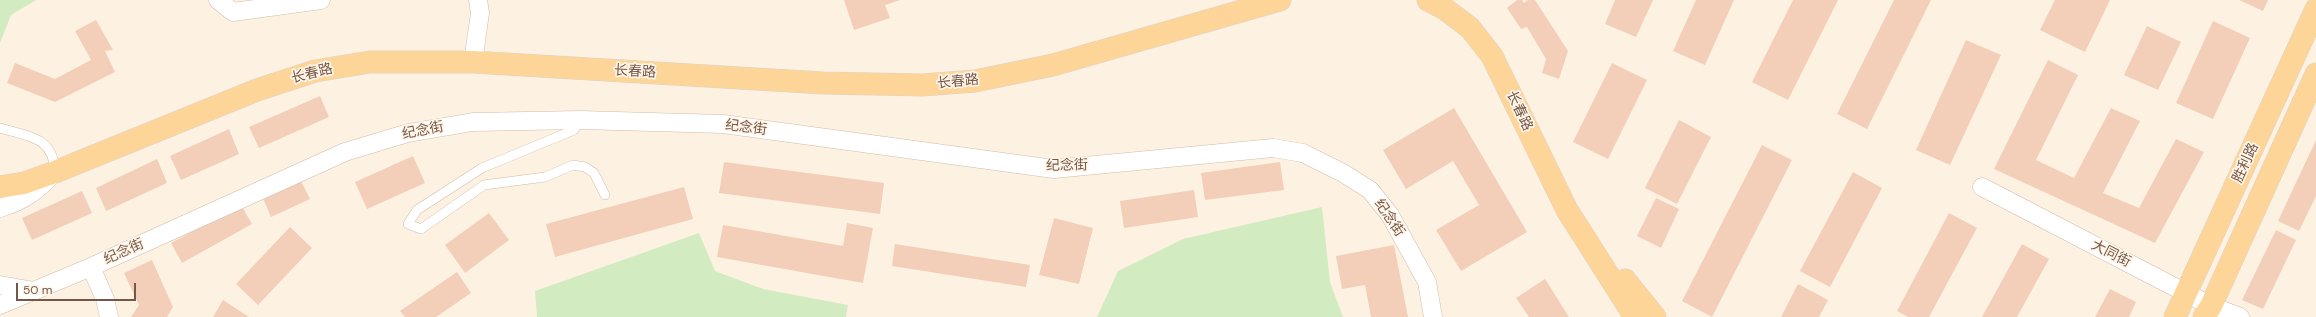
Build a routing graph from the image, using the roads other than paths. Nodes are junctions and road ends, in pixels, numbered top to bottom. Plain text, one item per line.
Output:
1 (218, 0) edge
2 (321, 0) edge
3 (478, 0) edge
4 (1280, 0) edge
5 (1428, 0) edge
6 (1240, 6) edge
7 (2316, 9) edge
8 (474, 62) junction
9 (2316, 74) edge
10 (580, 120) junction
11 (0, 128) edge
12 (55, 172) junction
13 (0, 187) edge
14 (1982, 187) dead end
15 (605, 195) dead end
16 (0, 208) edge
17 (1586, 242) junction
18 (91, 267) junction
19 (0, 285) edge
20 (35, 291) junction
21 (2186, 293) junction
22 (0, 305) edge
23 (2208, 311) edge
24 (109, 317) edge
25 (1433, 317) edge
26 (1619, 317) edge
27 (1634, 317) edge
28 (1655, 317) edge
29 (2175, 317) edge
30 (2240, 317) edge

1 - 2 street
3 - 8 street
4 - 6 main road, 长春路
5 - 17 main road, 长春路
6 - 8 main road, 长春路
7 - 21 main road, 胜利路
8 - 12 main road, 长春路
9 - 23 main road, 胜利路
10 - 15 lane
10 - 18 street, 纪念街
10 - 25 street, 纪念街
11 - 12 lane
12 - 13 main road, 长春路
12 - 16 street
14 - 21 street, 大同街
17 - 26 main road, 长春路
17 - 27 main road, 长春路
17 - 28 main road, 长春路
18 - 20 street, 纪念街
18 - 24 street
19 - 20 street
20 - 22 street, 纪念街
21 - 23 street, 大同街
21 - 29 main road, 胜利路
23 - 30 street, 大同街

